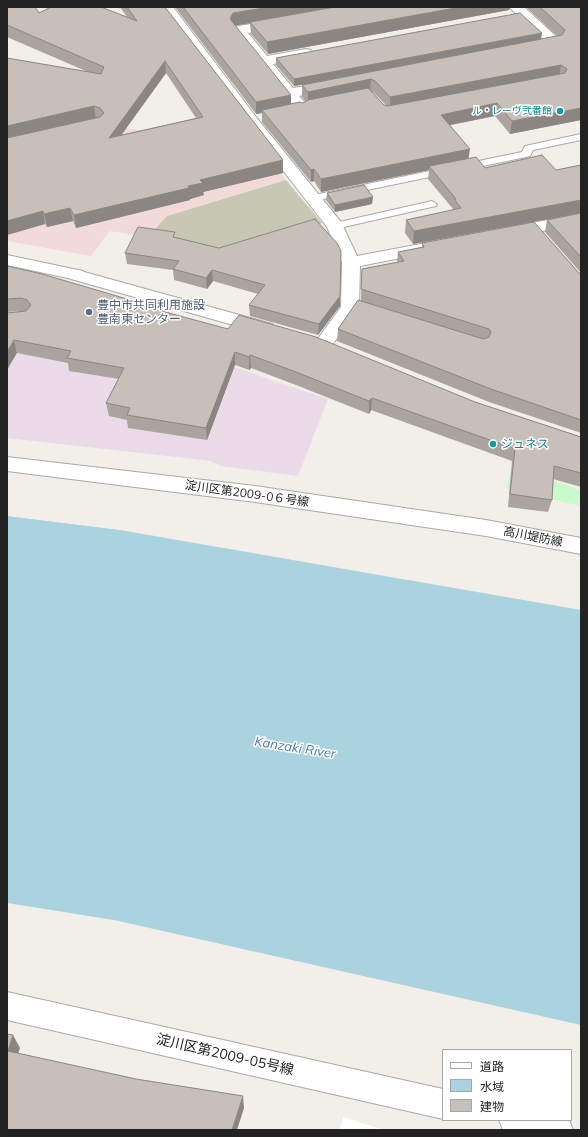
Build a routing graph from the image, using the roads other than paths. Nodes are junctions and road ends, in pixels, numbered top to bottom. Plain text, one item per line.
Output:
1 (166, 7) edge
2 (515, 12) edge
3 (293, 21) edge
4 (516, 50) edge
5 (319, 51) edge
6 (264, 61) junction
7 (345, 83) edge
8 (290, 93) junction
9 (302, 109) edge
10 (581, 137) edge
11 (314, 198) junction
12 (432, 204) dead end
13 (581, 219) edge
14 (335, 226) junction
15 (495, 235) edge
16 (442, 245) edge
17 (7, 260) edge
18 (351, 262) junction
19 (279, 332) edge
20 (323, 344) edge
21 (7, 464) edge
22 (486, 528) joint
23 (581, 546) edge
24 (7, 1006) edge
25 (442, 1104) edge
26 (518, 1121) edge
27 (558, 1130) edge

1 - 11 street
2 - 4 street
3 - 6 street
5 - 6 street
6 - 8 street
7 - 8 street
8 - 9 street
10 - 11 lane
11 - 14 street
12 - 14 lane
13 - 15 street
14 - 18 street
16 - 18 street
17 - 19 street
18 - 20 street
21 - 22 street, 淀川区第2009-0６号線
22 - 23 street, 高川堤防線
24 - 25 street, 淀川区第2009-05号線
26 - 27 street

